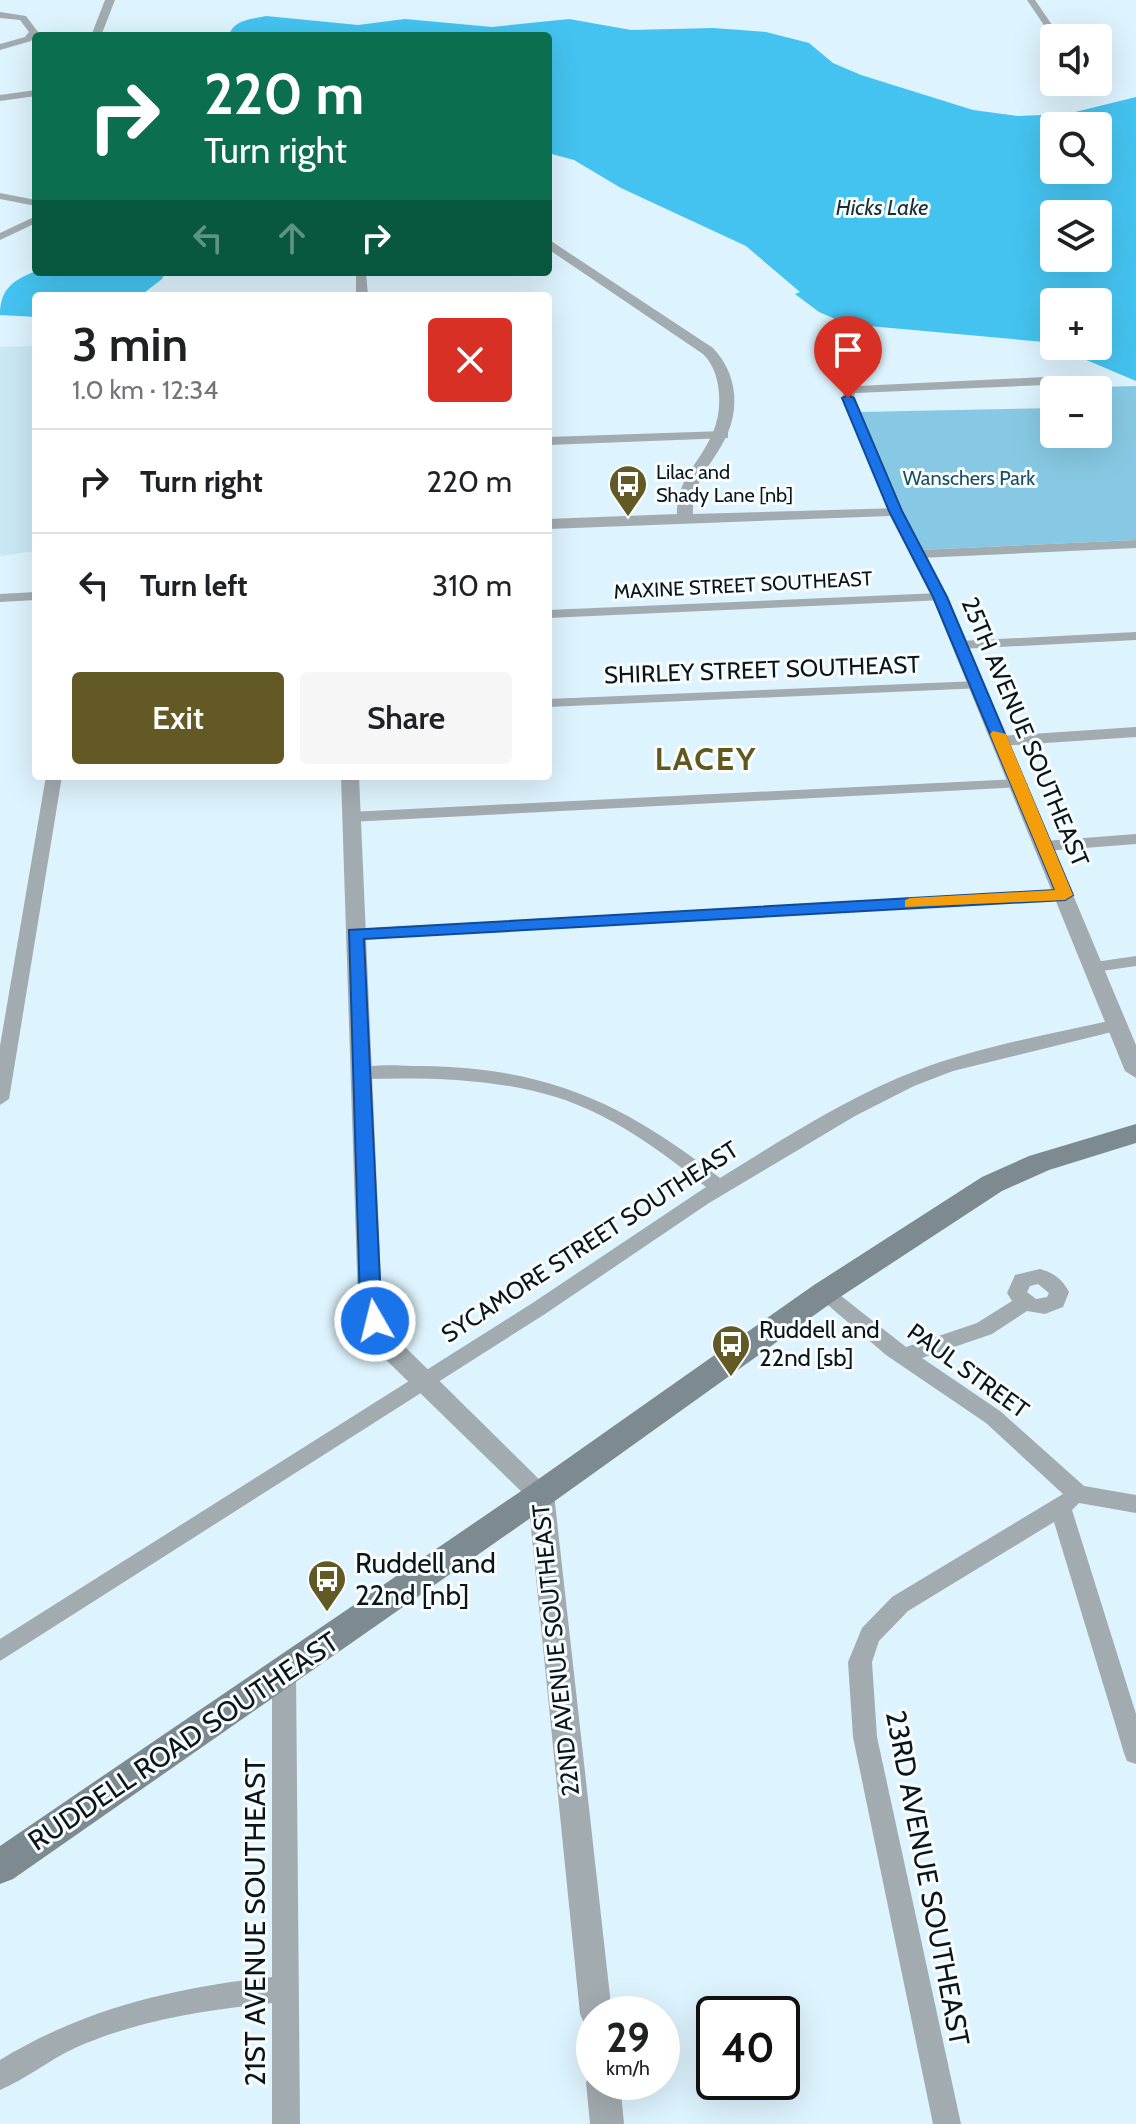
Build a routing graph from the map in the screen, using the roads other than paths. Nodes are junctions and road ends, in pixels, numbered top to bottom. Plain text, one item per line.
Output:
1 (110, 0) edge
2 (1031, 0) edge
3 (0, 15) edge
4 (1047, 24) edge
5 (34, 32) edge
6 (98, 32) edge
7 (32, 34) edge
8 (0, 45) edge
9 (32, 95) edge
10 (0, 98) edge
11 (0, 196) edge
12 (32, 202) edge
13 (32, 221) edge
14 (0, 237) edge
15 (552, 246) edge
16 (855, 375) dead end
17 (1040, 381) edge
18 (853, 390) junction
19 (724, 435) junction
20 (552, 441) edge
21 (895, 511) junction
22 (685, 519) junction
23 (552, 524) edge
24 (1136, 544) edge
25 (919, 554) junction
26 (32, 596) edge
27 (940, 597) junction
28 (0, 598) edge
29 (552, 614) edge
30 (1136, 636) edge
31 (960, 645) junction
32 (978, 685) junction
33 (552, 703) edge
34 (1136, 732) edge
35 (1001, 741) junction
36 (53, 780) edge
37 (350, 780) edge
38 (1020, 784) junction
39 (350, 817) junction
40 (1136, 839) edge
41 (1045, 846) junction
42 (1065, 895) junction
43 (355, 934) junction
44 (1136, 961) edge
45 (1095, 967) junction
46 (1118, 1025) junction
47 (6, 1034) edge
48 (1136, 1071) edge
49 (361, 1073) junction
50 (0, 1099) edge
51 (1136, 1133) edge
52 (719, 1187) junction
53 (824, 1293) junction
54 (1025, 1302) dead end
55 (905, 1356) junction
56 (424, 1381) junction
57 (541, 1494) junction
58 (1069, 1500) junction
59 (1136, 1504) edge
60 (2, 1645) edge
61 (284, 1672) junction
62 (1136, 1753) edge
63 (0, 1867) edge
64 (286, 1989) junction
65 (594, 1996) edge
66 (0, 2076) edge
67 (605, 2100) edge
68 (286, 2124) edge
69 (607, 2124) edge
70 (947, 2124) edge

1 - 6 street
2 - 4 street
3 - 5 street
7 - 8 street
9 - 10 street
11 - 12 street
13 - 14 street
15 - 19 street
16 - 18 street, 25TH AVENUE SOUTHEAST
17 - 18 street
18 - 21 street, 25TH AVENUE SOUTHEAST
19 - 20 street
19 - 22 street
21 - 22 street
21 - 25 street, 25TH AVENUE SOUTHEAST
22 - 23 street
24 - 25 street
25 - 27 street, 25TH AVENUE SOUTHEAST
26 - 28 street
27 - 29 street, MAXINE STREET SOUTHEAST
27 - 31 street, 25TH AVENUE SOUTHEAST
30 - 31 street
31 - 32 street, 25TH AVENUE SOUTHEAST
32 - 33 street, SHIRLEY STREET SOUTHEAST
32 - 35 street, 25TH AVENUE SOUTHEAST
34 - 35 street
35 - 38 street, 25TH AVENUE SOUTHEAST
36 - 47 street
37 - 39 street, 22ND AVENUE SOUTHEAST
38 - 39 street
38 - 41 street, 25TH AVENUE SOUTHEAST
39 - 43 street, 22ND AVENUE SOUTHEAST
40 - 41 street
41 - 42 street, 25TH AVENUE SOUTHEAST
42 - 43 street
42 - 45 street, 25TH AVENUE SOUTHEAST
43 - 49 street, 22ND AVENUE SOUTHEAST
44 - 45 street
45 - 46 street, 25TH AVENUE SOUTHEAST
46 - 48 street, 25TH AVENUE SOUTHEAST
46 - 52 street, SYCAMORE STREET SOUTHEAST
47 - 50 street
49 - 52 street
49 - 56 street, 22ND AVENUE SOUTHEAST
51 - 53 main road, RUDDELL ROAD SOUTHEAST
52 - 56 street, SYCAMORE STREET SOUTHEAST
53 - 55 street, PAUL STREET
53 - 57 main road, RUDDELL ROAD SOUTHEAST
54 - 55 street
55 - 58 street, PAUL STREET
56 - 57 street, 22ND AVENUE SOUTHEAST
56 - 60 street, SYCAMORE STREET SOUTHEAST
57 - 61 main road, RUDDELL ROAD SOUTHEAST
57 - 65 street, 22ND AVENUE SOUTHEAST
58 - 59 street
58 - 62 street
58 - 70 street, 23RD AVENUE SOUTHEAST
61 - 63 main road, RUDDELL ROAD SOUTHEAST
61 - 64 street, 21ST AVENUE SOUTHEAST
64 - 66 street
64 - 68 street, 21ST AVENUE SOUTHEAST
67 - 69 street

